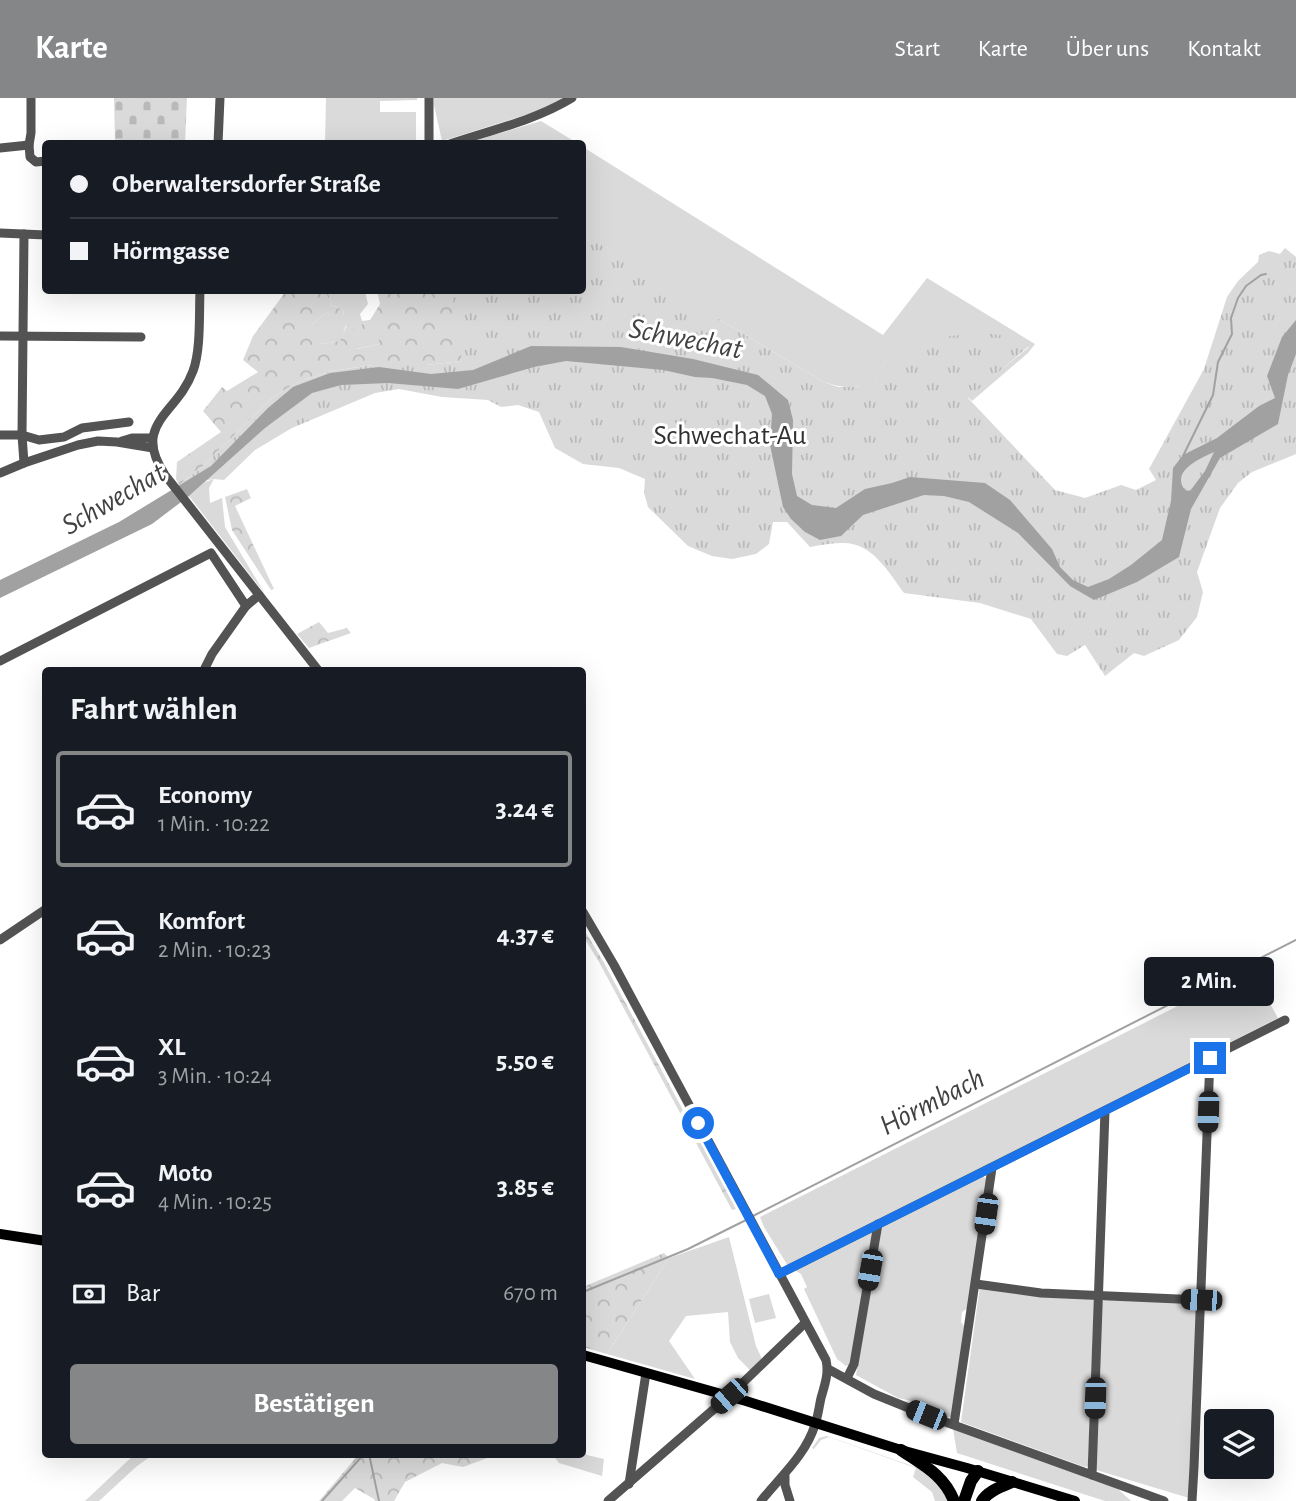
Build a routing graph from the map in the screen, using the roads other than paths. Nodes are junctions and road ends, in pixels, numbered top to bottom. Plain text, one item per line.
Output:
1 (31, 98) edge
2 (220, 98) edge
3 (429, 98) edge
4 (572, 98) edge
5 (218, 140) edge
6 (429, 140) edge
7 (463, 140) edge
8 (29, 145) junction
9 (0, 148) edge
10 (42, 161) edge
11 (0, 233) edge
12 (24, 234) junction
13 (42, 234) edge
14 (200, 294) edge
15 (0, 335) edge
16 (23, 335) junction
17 (141, 337) dead end
18 (161, 418) junction
19 (129, 422) dead end
20 (0, 435) edge
21 (22, 435) junction
22 (132, 438) junction
23 (117, 442) junction
24 (152, 443) junction
25 (24, 463) junction
26 (0, 474) edge
27 (259, 596) junction
28 (246, 606) junction
29 (0, 661) edge
30 (206, 667) edge
31 (316, 667) edge
32 (42, 912) edge
33 (586, 917) edge
34 (0, 940) edge
35 (1285, 1020) dead end
36 (1210, 1058) junction
37 (1105, 1111) junction
38 (992, 1168) junction
39 (878, 1224) junction
40 (0, 1234) edge
41 (42, 1240) edge
42 (779, 1274) junction
43 (976, 1284) junction
44 (1099, 1296) junction
45 (1201, 1300) junction
46 (805, 1323) junction
47 (586, 1356) edge
48 (828, 1369) junction
49 (646, 1373) junction
50 (847, 1378) junction
51 (729, 1396) junction
52 (816, 1424) junction
53 (954, 1424) junction
54 (901, 1451) junction
55 (978, 1471) junction
56 (1092, 1475) junction
57 (785, 1476) junction
58 (1012, 1482) junction
59 (629, 1484) junction
60 (608, 1501) edge
61 (761, 1501) edge
62 (790, 1501) edge
63 (954, 1501) edge
64 (964, 1501) edge
65 (976, 1501) edge
66 (982, 1501) edge
67 (1075, 1501) edge
68 (1164, 1501) edge
69 (1192, 1501) edge

1 - 8 street
2 - 5 street
3 - 6 street
4 - 7 street
8 - 9 street
8 - 10 street
11 - 12 street
12 - 13 street
12 - 16 street
14 - 18 street
15 - 16 street
16 - 17 street
16 - 21 street
18 - 22 street
18 - 24 street
19 - 21 street
20 - 21 street
21 - 25 street
22 - 23 street
22 - 24 street
23 - 24 street
23 - 25 street
24 - 27 street
25 - 26 street
27 - 28 street
27 - 31 street
28 - 29 street
28 - 30 street
32 - 34 street
33 - 42 street
35 - 36 street
36 - 37 street
36 - 45 street
37 - 38 street
37 - 44 street
38 - 39 street
38 - 43 street
39 - 42 street
39 - 50 street
40 - 41 main road
42 - 46 street
43 - 44 street
43 - 53 street
44 - 45 street
44 - 56 street
45 - 69 street
46 - 48 street
46 - 51 street
47 - 49 main road
48 - 50 street
48 - 52 street
49 - 51 main road
49 - 59 street
50 - 53 street
51 - 52 main road
51 - 59 street
52 - 54 main road
52 - 57 street
53 - 56 street
54 - 55 main road
54 - 63 highway
55 - 58 main road
55 - 64 highway
55 - 65 highway
56 - 68 street
57 - 61 street
57 - 62 street
58 - 66 highway
58 - 67 main road
59 - 60 street

